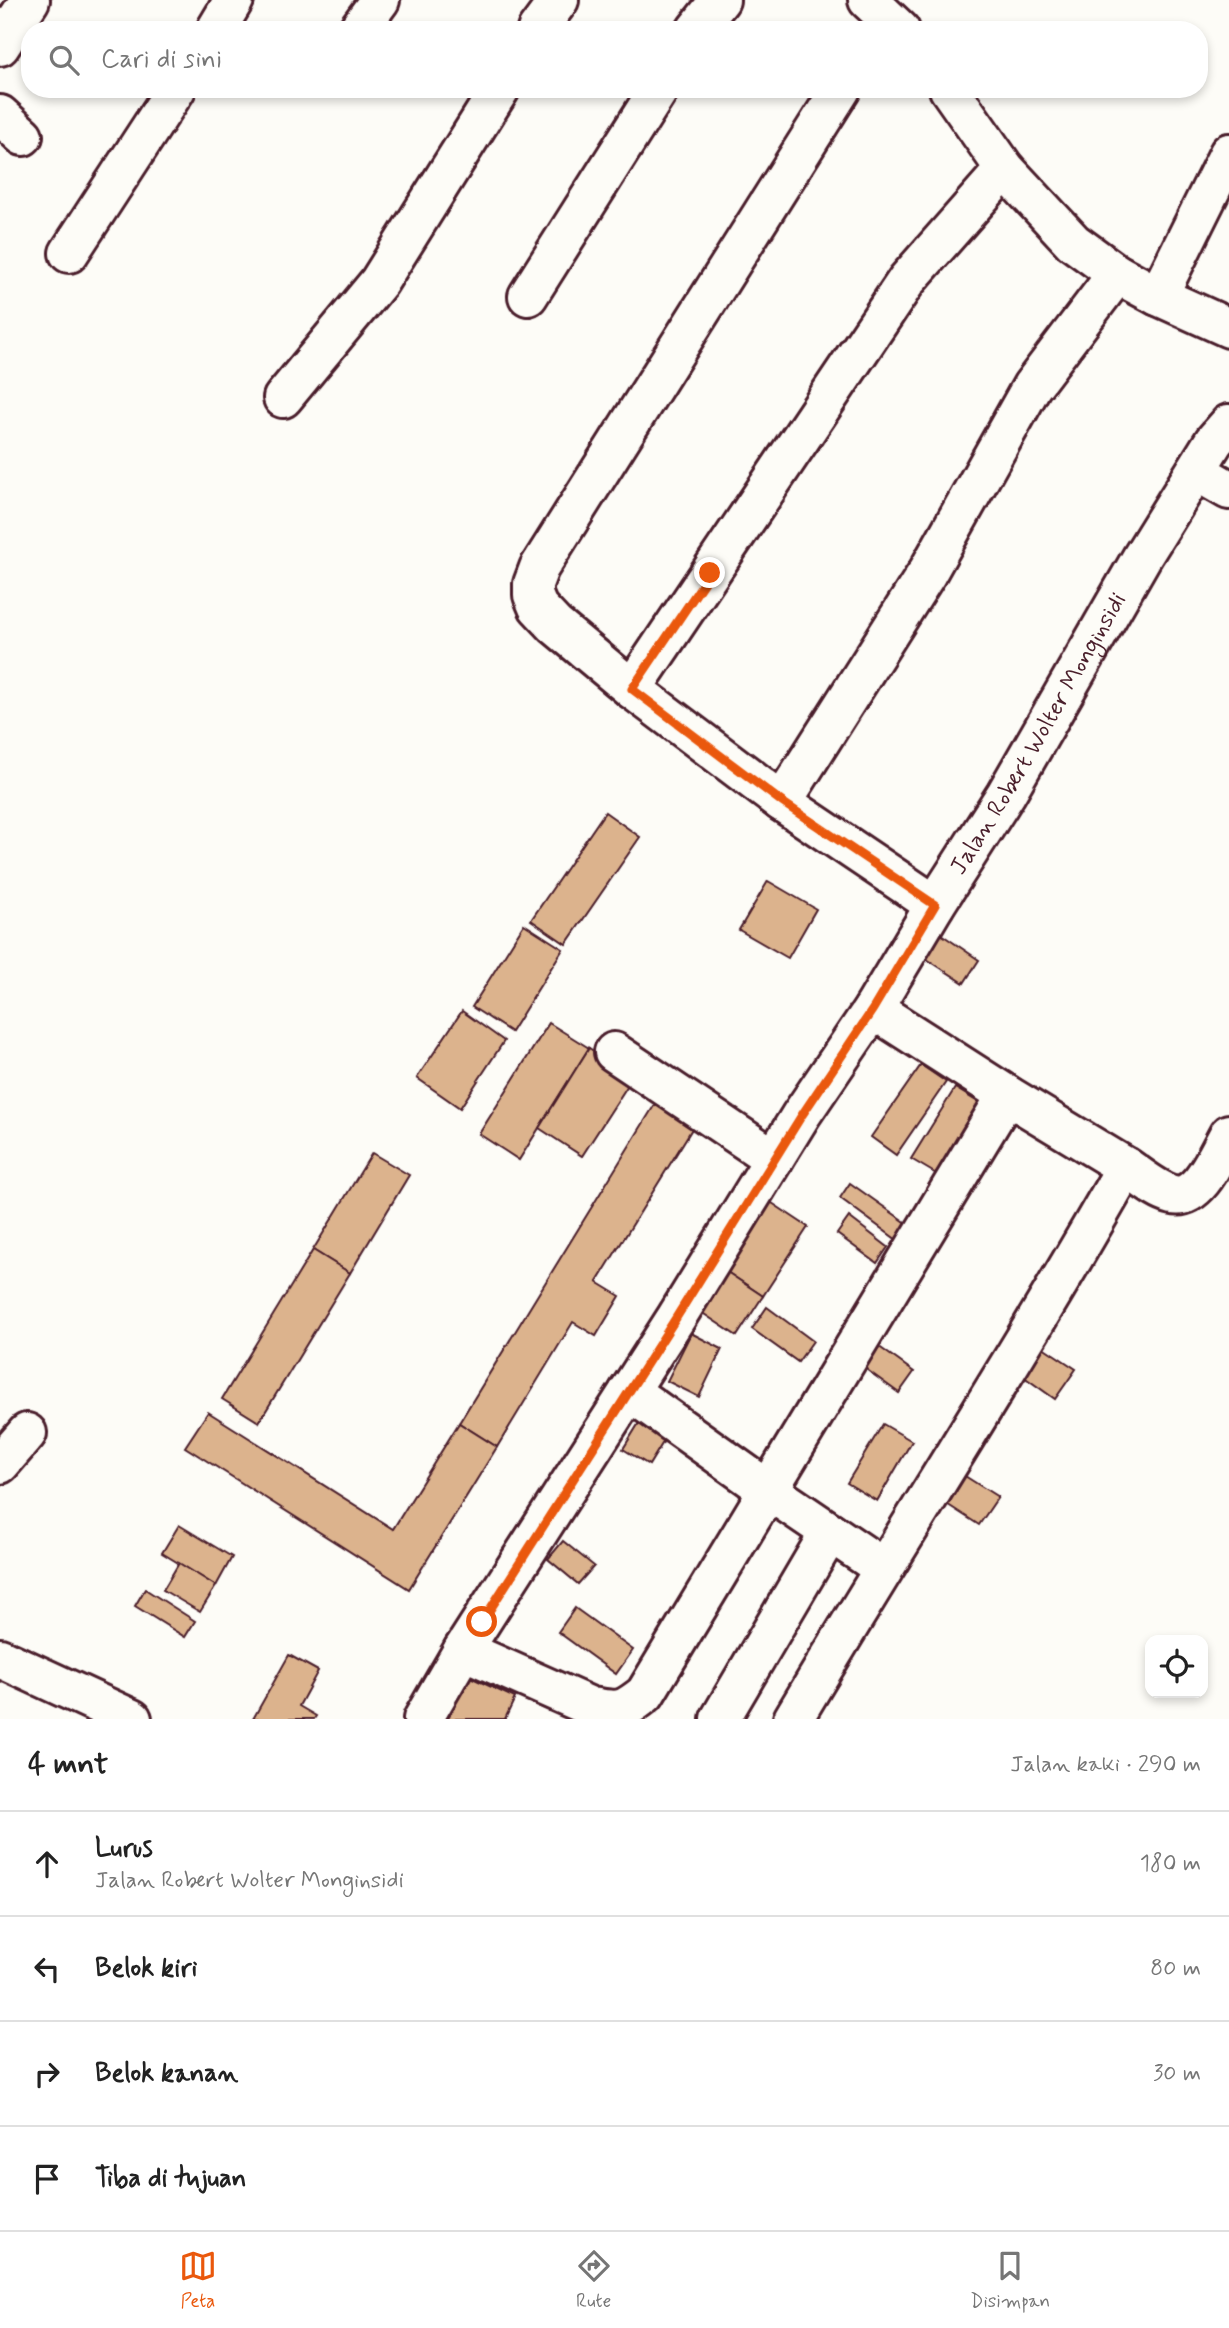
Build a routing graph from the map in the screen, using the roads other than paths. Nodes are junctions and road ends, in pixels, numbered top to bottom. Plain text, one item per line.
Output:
1 (30, 0) edge
2 (234, 0) edge
3 (380, 0) edge
4 (559, 0) edge
5 (720, 0) edge
6 (868, 0) edge
7 (221, 21) edge
8 (365, 21) edge
9 (544, 21) edge
10 (703, 21) edge
11 (890, 21) edge
12 (0, 46) edge
13 (170, 98) edge
14 (493, 98) edge
15 (653, 98) edge
16 (835, 98) edge
17 (955, 98) edge
18 (1229, 153) edge
19 (1004, 169) junction
20 (69, 253) dead end
21 (1117, 274) junction
22 (528, 296) dead end
23 (1158, 296) junction
24 (1229, 328) edge
25 (282, 398) dead end
26 (1229, 424) edge
27 (1196, 471) junction
28 (1229, 490) edge
29 (632, 689) junction
30 (782, 802) junction
31 (935, 905) junction
32 (873, 1009) junction
33 (614, 1052) dead end
34 (1007, 1095) junction
35 (1229, 1134) edge
36 (774, 1159) junction
37 (1126, 1167) junction
38 (629, 1391) junction
39 (27, 1433) dead end
40 (0, 1464) edge
41 (768, 1490) junction
42 (830, 1532) junction
43 (883, 1568) junction
44 (463, 1650) junction
45 (0, 1658) edge
46 (132, 1719) edge
47 (423, 1719) edge
48 (720, 1719) edge
49 (793, 1719) edge

1 - 12 street
2 - 7 street
3 - 8 street
4 - 9 street
5 - 10 street
6 - 11 street
13 - 20 street
14 - 25 street
15 - 22 street
16 - 29 street
17 - 19 street
18 - 23 street
19 - 21 street
19 - 29 street
21 - 23 street
21 - 30 street
23 - 24 street
26 - 27 street, Jalan Robert Wolter Monginsidi
27 - 28 street
27 - 31 street, Jalan Robert Wolter Monginsidi
29 - 30 street
30 - 31 street
31 - 32 street, Jalan Robert Wolter Monginsidi
32 - 34 street
32 - 36 street, Jalan Robert Wolter Monginsidi
33 - 36 street
34 - 37 street
34 - 41 street
35 - 37 street
36 - 38 street, Jalan Robert Wolter Monginsidi
37 - 43 street
38 - 41 street
38 - 44 street, Jalan Robert Wolter Monginsidi
39 - 40 street
41 - 42 street
41 - 44 street
42 - 43 street
42 - 48 street
43 - 49 street
44 - 47 street, Jalan Robert Wolter Monginsidi
45 - 46 street

